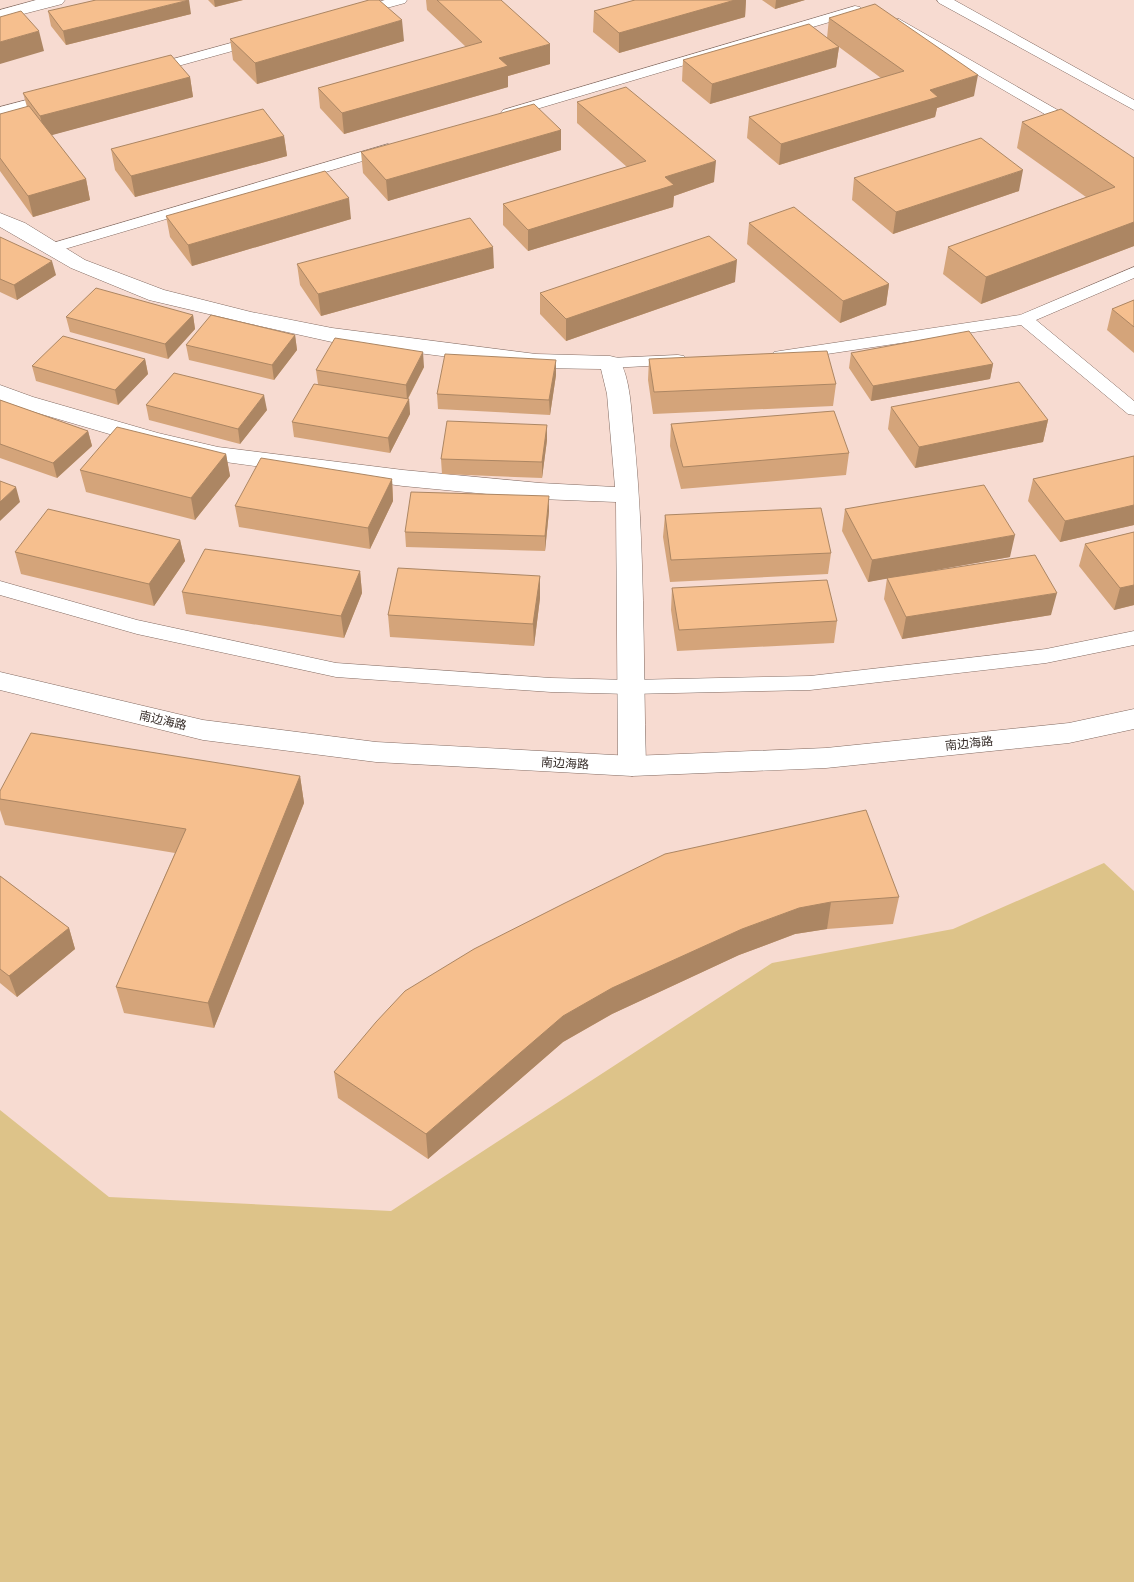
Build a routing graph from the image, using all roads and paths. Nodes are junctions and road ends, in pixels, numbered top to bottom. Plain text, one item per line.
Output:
1 (56, 0) edge
2 (400, 0) edge
3 (861, 0) edge
4 (944, 0) edge
5 (0, 15) edge
6 (344, 16) edge
7 (887, 16) edge
8 (278, 34) edge
9 (136, 74) edge
10 (70, 92) edge
11 (1134, 106) edge
12 (0, 112) edge
13 (490, 118) edge
14 (1091, 134) edge
15 (404, 144) edge
16 (0, 219) edge
17 (52, 248) junction
18 (1134, 272) edge
19 (1024, 319) junction
20 (764, 357) edge
21 (696, 359) edge
22 (610, 363) junction
23 (0, 392) edge
24 (1134, 410) edge
25 (628, 495) junction
26 (0, 588) edge
27 (1134, 638) edge
28 (0, 681) edge
29 (630, 687) junction
30 (1134, 719) edge
31 (632, 766) junction

1 - 5 street
2 - 6 lane
3 - 13 lane
4 - 11 lane
7 - 14 lane
8 - 9 lane
10 - 12 lane
15 - 17 lane
16 - 17 street
17 - 22 street
18 - 19 lane
19 - 20 lane
19 - 24 lane
21 - 22 lane
22 - 25 street
23 - 25 street
25 - 29 street
26 - 29 lane
27 - 29 lane
28 - 31 street, 南边海路
29 - 31 street
30 - 31 street, 南边海路

